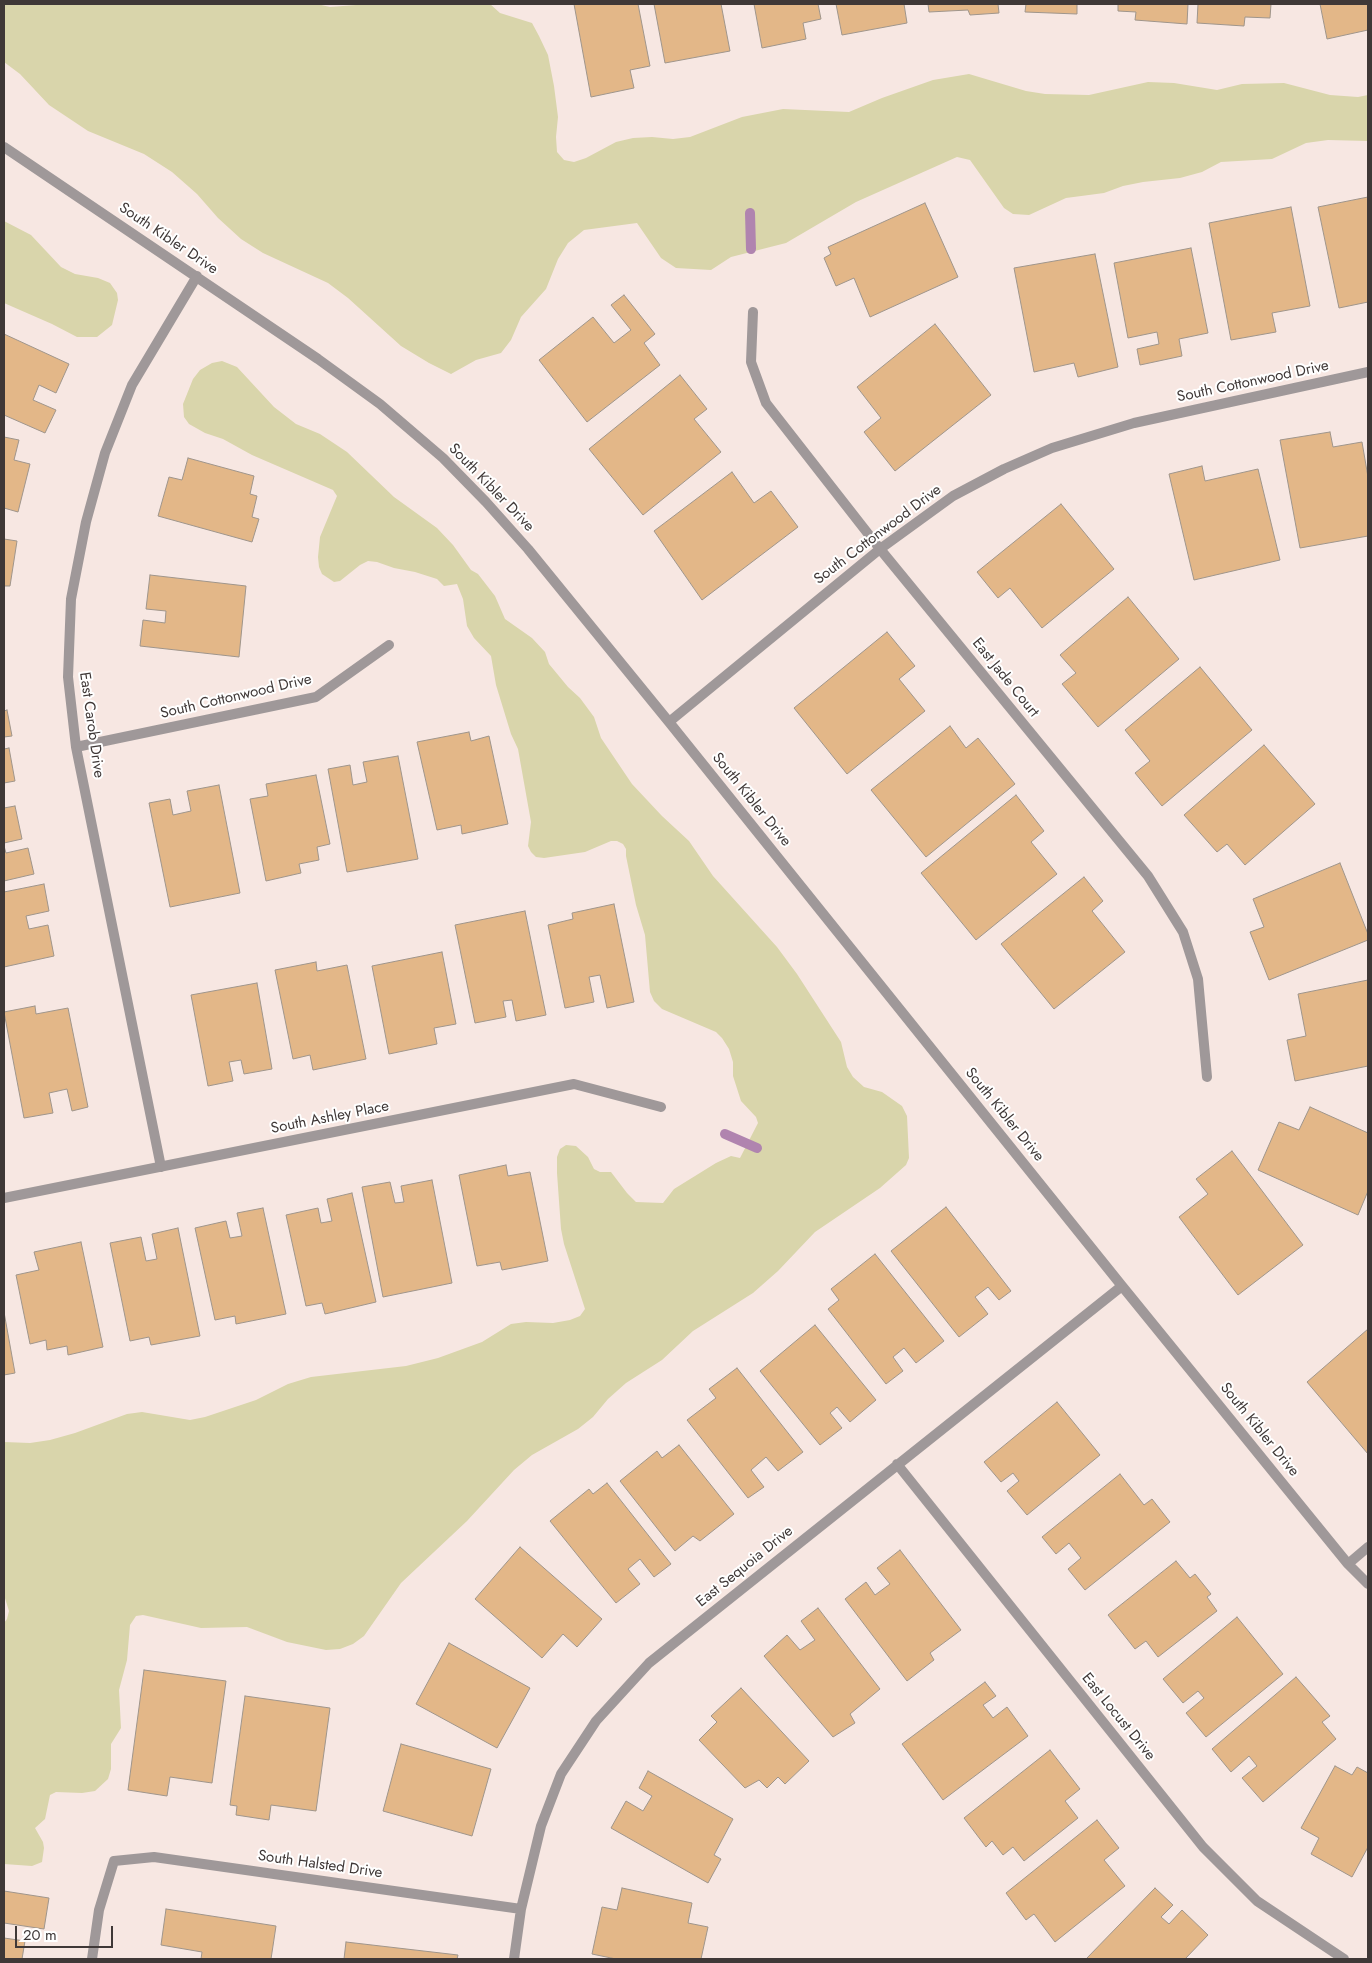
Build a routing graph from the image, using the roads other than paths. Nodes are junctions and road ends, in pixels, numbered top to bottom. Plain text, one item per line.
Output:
1 (4, 147) edge
2 (197, 276) junction
3 (753, 312) dead end
4 (1368, 372) edge
5 (880, 549) junction
6 (389, 644) dead end
7 (669, 722) junction
8 (76, 747) junction
9 (1207, 1077) dead end
10 (661, 1107) dead end
11 (160, 1167) junction
12 (4, 1198) edge
13 (1122, 1286) junction
14 (897, 1464) junction
15 (1368, 1547) edge
16 (1348, 1564) junction
17 (1368, 1584) edge
18 (521, 1909) junction
19 (92, 1959) edge
20 (514, 1959) edge
21 (1344, 1959) edge

1 - 2 street, South Kibler Drive
2 - 7 street, South Kibler Drive
2 - 8 street, East Carob Drive
3 - 5 street, East Jade Court
4 - 5 street, South Cottonwood Drive
5 - 7 street, South Cottonwood Drive
5 - 9 street, East Jade Court
6 - 8 street, South Cottonwood Drive
7 - 13 street, South Kibler Drive
8 - 11 street, East Carob Drive
10 - 11 street, South Ashley Place
11 - 12 street, South Ashley Place
13 - 14 street, East Sequoia Drive
13 - 16 street, South Kibler Drive
14 - 18 street, East Sequoia Drive
14 - 21 street, East Locust Drive
15 - 16 street
16 - 17 street, South Kibler Drive
18 - 19 street, South Halsted Drive
18 - 20 street, East Sequoia Drive

